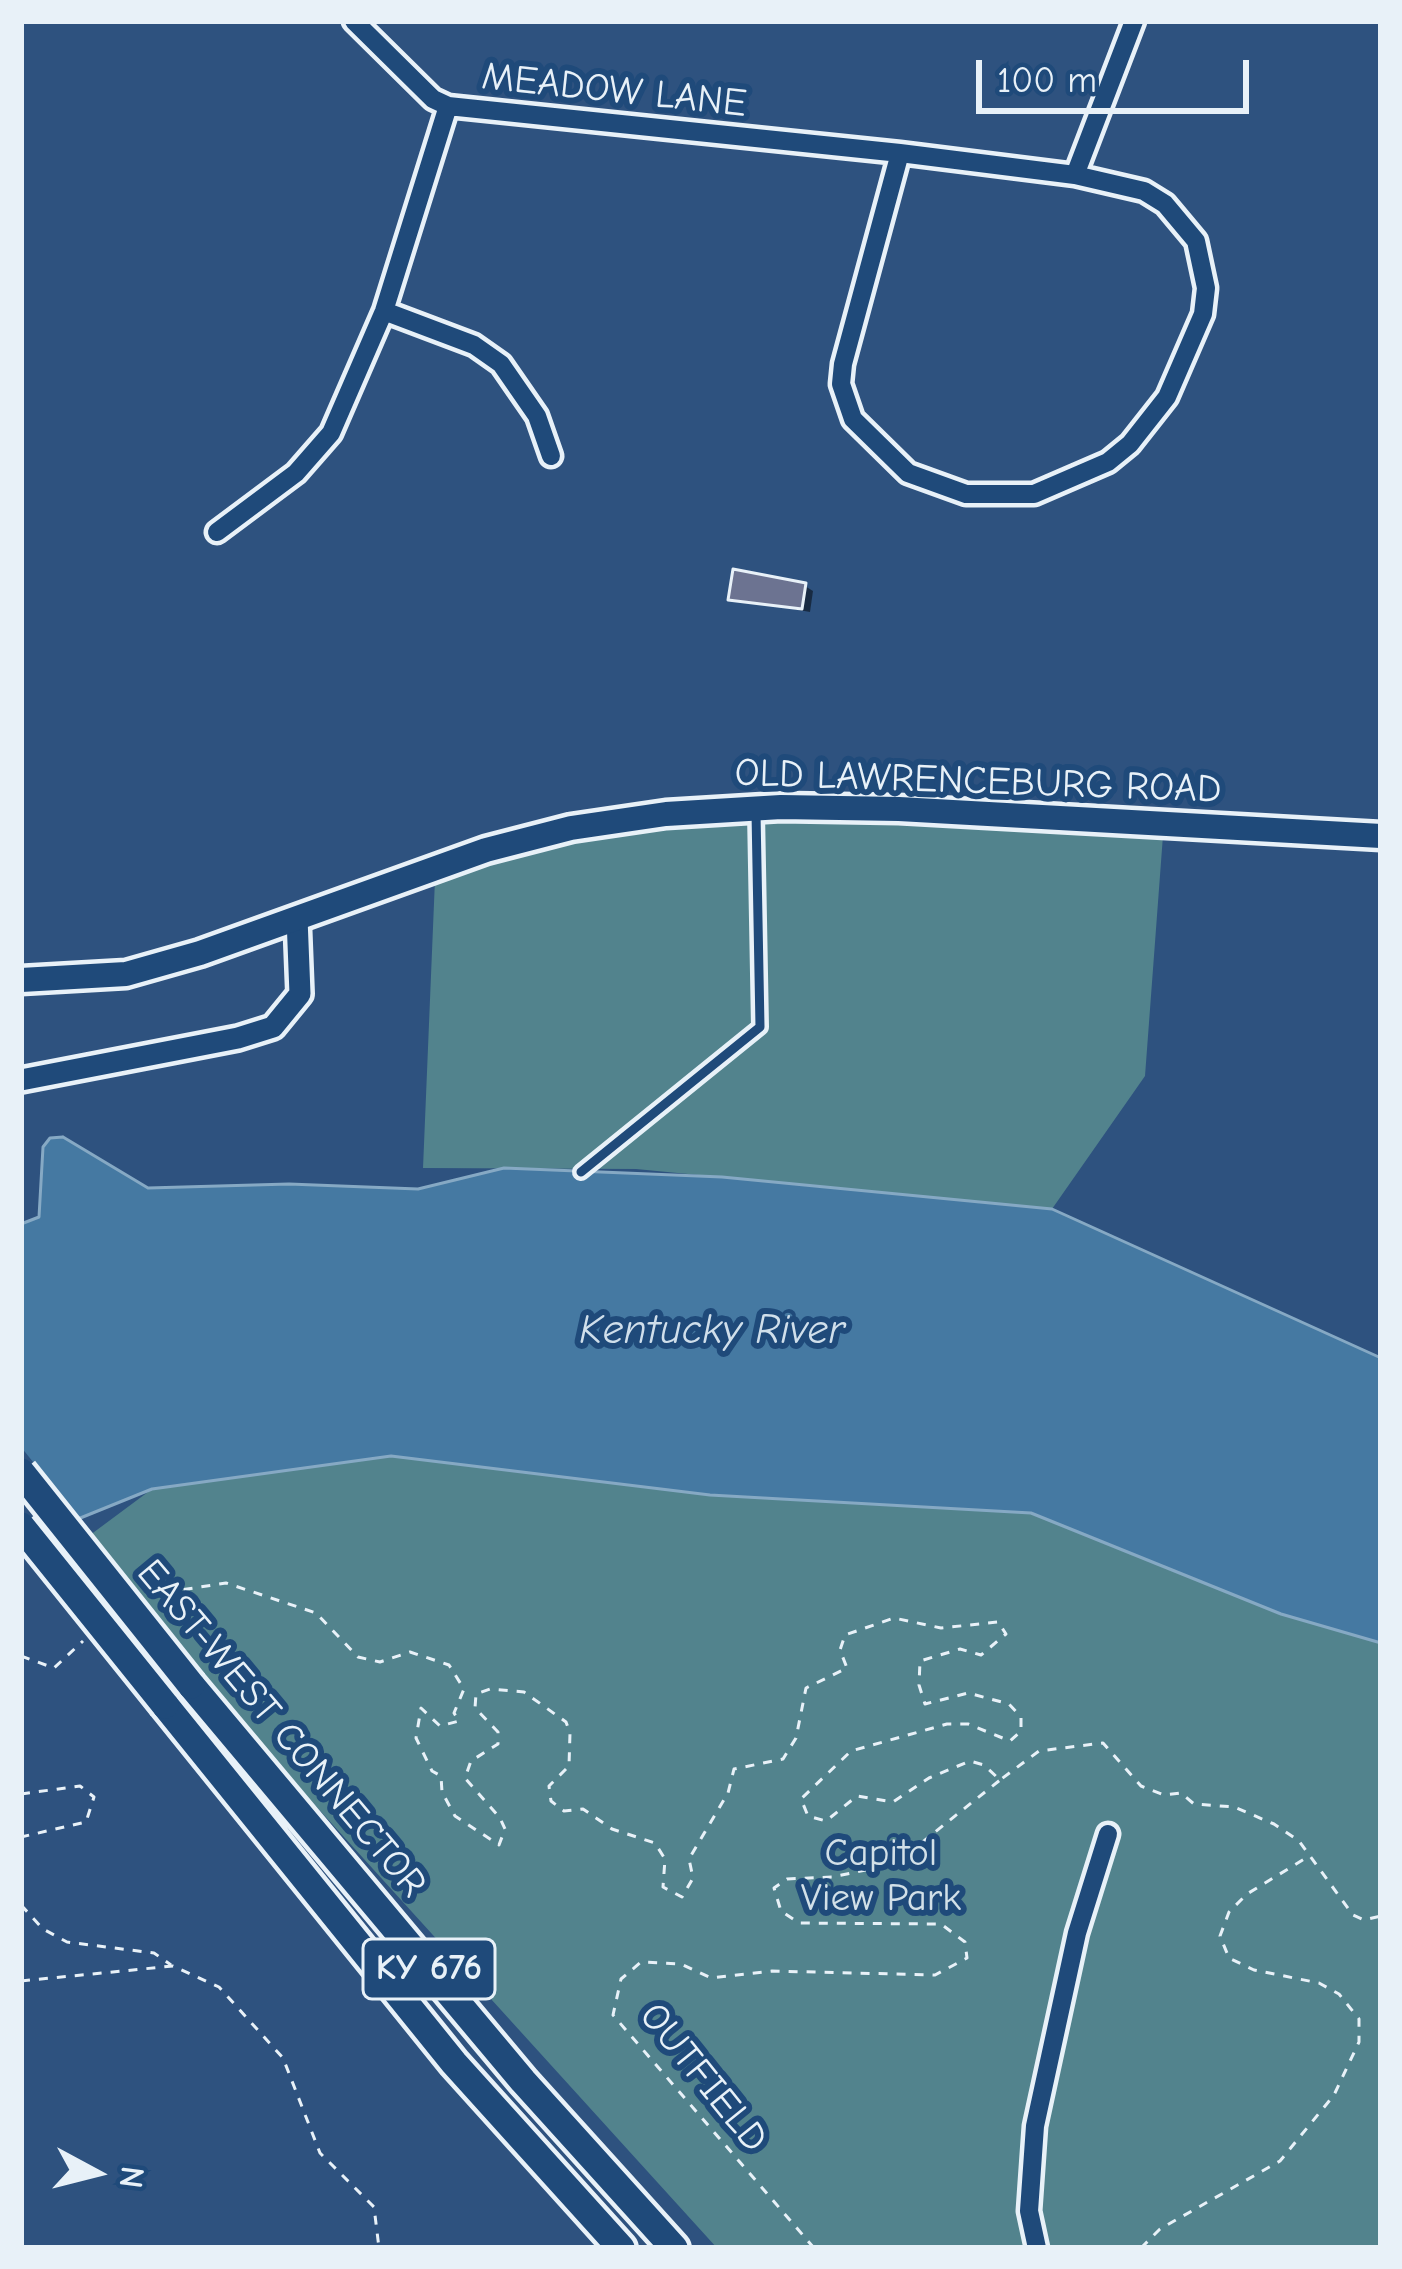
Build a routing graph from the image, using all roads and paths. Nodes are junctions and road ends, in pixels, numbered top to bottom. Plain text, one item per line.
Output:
1 (354, 21) edge
2 (1134, 21) edge
3 (448, 106) junction
4 (900, 153) junction
5 (1075, 175) junction
6 (384, 311) junction
7 (551, 456) dead end
8 (217, 532) dead end
9 (756, 808) junction
10 (1381, 836) edge
11 (297, 918) junction
12 (21, 980) edge
13 (21, 1080) edge
14 (581, 1172) dead end
15 (21, 1472) edge
16 (21, 1526) edge
17 (145, 1596) dead end
18 (91, 1631) dead end
19 (21, 1656) edge
20 (1000, 1780) junction
21 (21, 1794) edge
22 (1108, 1834) dead end
23 (21, 1837) edge
24 (1308, 1857) junction
25 (21, 1905) edge
26 (1381, 1916) edge
27 (173, 1966) junction
28 (21, 1982) edge
29 (379, 2248) edge
30 (621, 2248) edge
31 (674, 2248) edge
32 (814, 2248) edge
33 (1037, 2248) edge
34 (1141, 2248) edge

1 - 3 street, MEADOW LANE
2 - 5 street
3 - 4 street, MEADOW LANE
3 - 6 street
4 - 5 street, MEADOW LANE
4 - 5 street, MEADOW LANE
6 - 7 street
6 - 8 street
9 - 10 main road, OLD LAWRENCEBURG ROAD
9 - 11 main road, OLD LAWRENCEBURG ROAD
9 - 14 lane
11 - 12 main road, OLD LAWRENCEBURG ROAD
11 - 13 street
15 - 31 main road, EAST-WEST CONNECTOR / KY 676, bridge
16 - 30 main road, EAST-WEST CONNECTOR / KY 676, bridge
17 - 20 path
18 - 19 path
20 - 24 path
20 - 32 path, OUTFIELD
21 - 23 path
22 - 33 street
24 - 26 path
24 - 34 path
25 - 27 path
27 - 28 path
27 - 29 path

